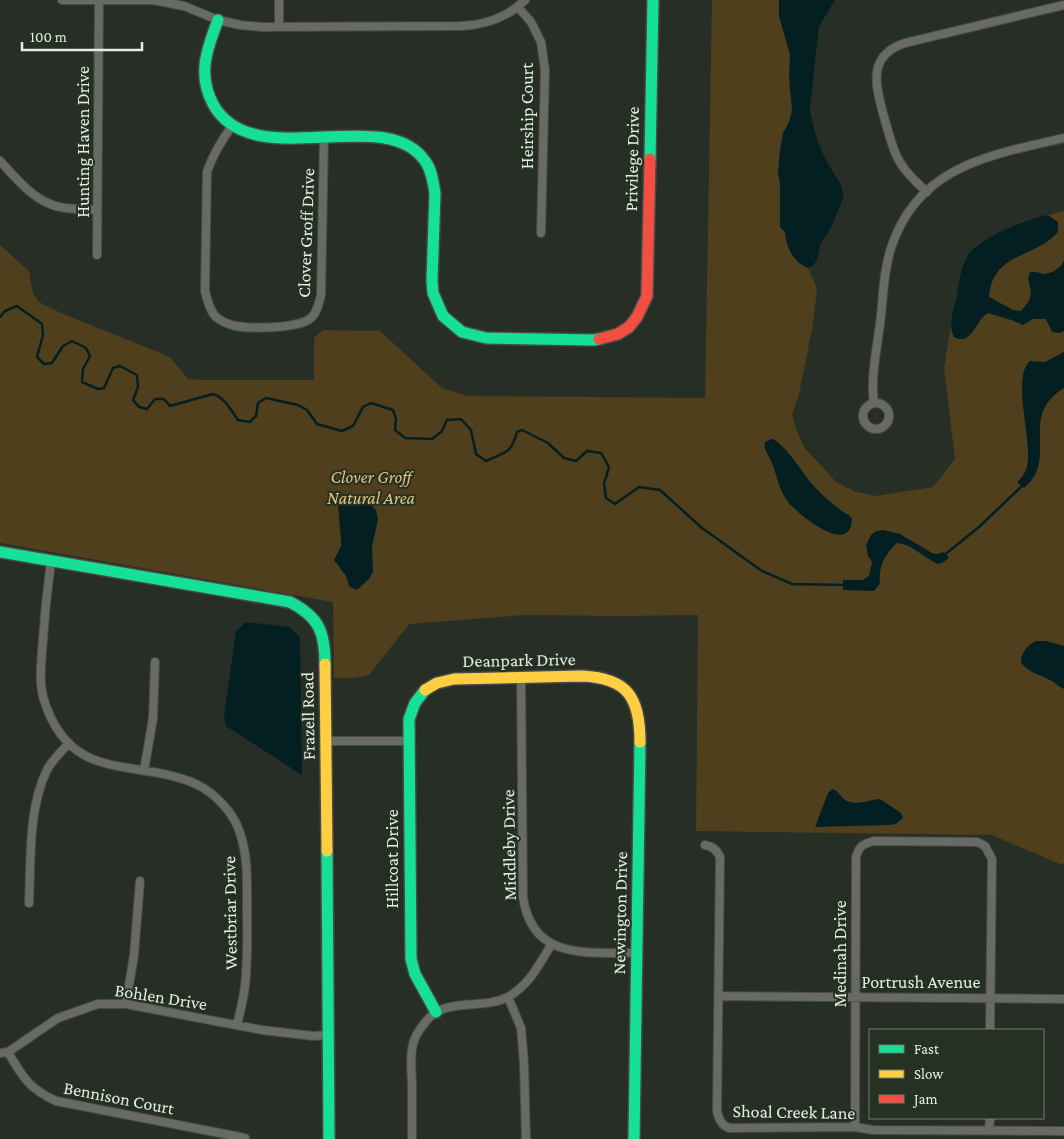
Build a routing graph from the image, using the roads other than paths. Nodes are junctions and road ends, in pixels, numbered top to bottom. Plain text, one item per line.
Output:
1 (62, 0) edge
2 (279, 0) edge
3 (526, 0) edge
4 (653, 0) edge
5 (99, 1) edge
6 (1064, 5) edge
7 (518, 7) junction
8 (218, 20) junction
9 (279, 27) junction
10 (232, 126) junction
11 (324, 137) junction
12 (1064, 138) edge
13 (0, 161) edge
14 (927, 192) junction
15 (97, 210) junction
16 (541, 233) dead end
17 (96, 254) dead end
18 (874, 403) dead end
19 (0, 552) edge
20 (51, 561) junction
21 (155, 662) dead end
22 (521, 678) junction
23 (627, 691) joint
24 (415, 701) joint
25 (326, 741) junction
26 (409, 741) junction
27 (69, 743) junction
28 (144, 771) junction
29 (705, 845) dead end
30 (140, 881) dead end
31 (29, 904) dead end
32 (551, 944) junction
33 (637, 953) junction
34 (508, 996) junction
35 (718, 996) junction
36 (855, 996) junction
37 (990, 997) junction
38 (1064, 999) edge
39 (126, 1004) junction
40 (436, 1012) junction
41 (237, 1025) junction
42 (990, 1029) edge
43 (328, 1035) junction
44 (4, 1052) edge
45 (990, 1119) edge
46 (855, 1127) junction
47 (990, 1129) junction
48 (961, 1130) junction
49 (1064, 1131) edge
50 (1019, 1135) edge
51 (245, 1138) edge
52 (329, 1139) edge
53 (412, 1139) edge
54 (526, 1139) edge
55 (634, 1139) edge
56 (961, 1139) edge

1 - 5 street
2 - 9 street
3 - 7 street
4 - 11 street, Privilege Drive
5 - 8 street
5 - 15 street, Hunting Haven Drive
6 - 14 street
7 - 9 street
7 - 16 street, Heirship Court
8 - 9 street
8 - 10 street
10 - 11 street
10 - 11 street, Clover Groff Drive
12 - 14 street
13 - 15 street
14 - 18 street
15 - 17 street, Hunting Haven Drive
19 - 20 street, Frazell Road
20 - 25 street, Frazell Road
20 - 27 street, Westbriar Drive
21 - 28 street
22 - 23 street, Deanpark Drive
22 - 24 street, Deanpark Drive
22 - 32 street, Middleby Drive
23 - 33 street, Newington Drive
24 - 26 street, Hillcoat Drive
25 - 26 street
25 - 43 street, Frazell Road
26 - 40 street, Hillcoat Drive
27 - 28 street, Westbriar Drive
27 - 31 street
28 - 41 street, Westbriar Drive
29 - 35 street, Shoal Creek Lane
30 - 39 street
32 - 33 street, Middleby Drive
32 - 34 street
33 - 55 street, Newington Drive
34 - 40 street
34 - 54 street
35 - 36 street, Portrush Avenue
35 - 46 street, Shoal Creek Lane
36 - 37 street, Portrush Avenue
36 - 37 street, Medinah Drive
36 - 46 street, Medinah Drive
37 - 38 street, Portrush Avenue
37 - 42 street
39 - 41 street, Bohlen Drive
39 - 44 street, Bohlen Drive
40 - 53 street
41 - 43 street, Bohlen Drive
43 - 52 street, Frazell Road
44 - 51 street, Bennison Court
45 - 47 street
46 - 48 street, Shoal Creek Lane
47 - 48 street, Shoal Creek Lane
47 - 50 street, Shoal Creek Lane
48 - 56 street
49 - 50 street, Shoal Creek Lane

